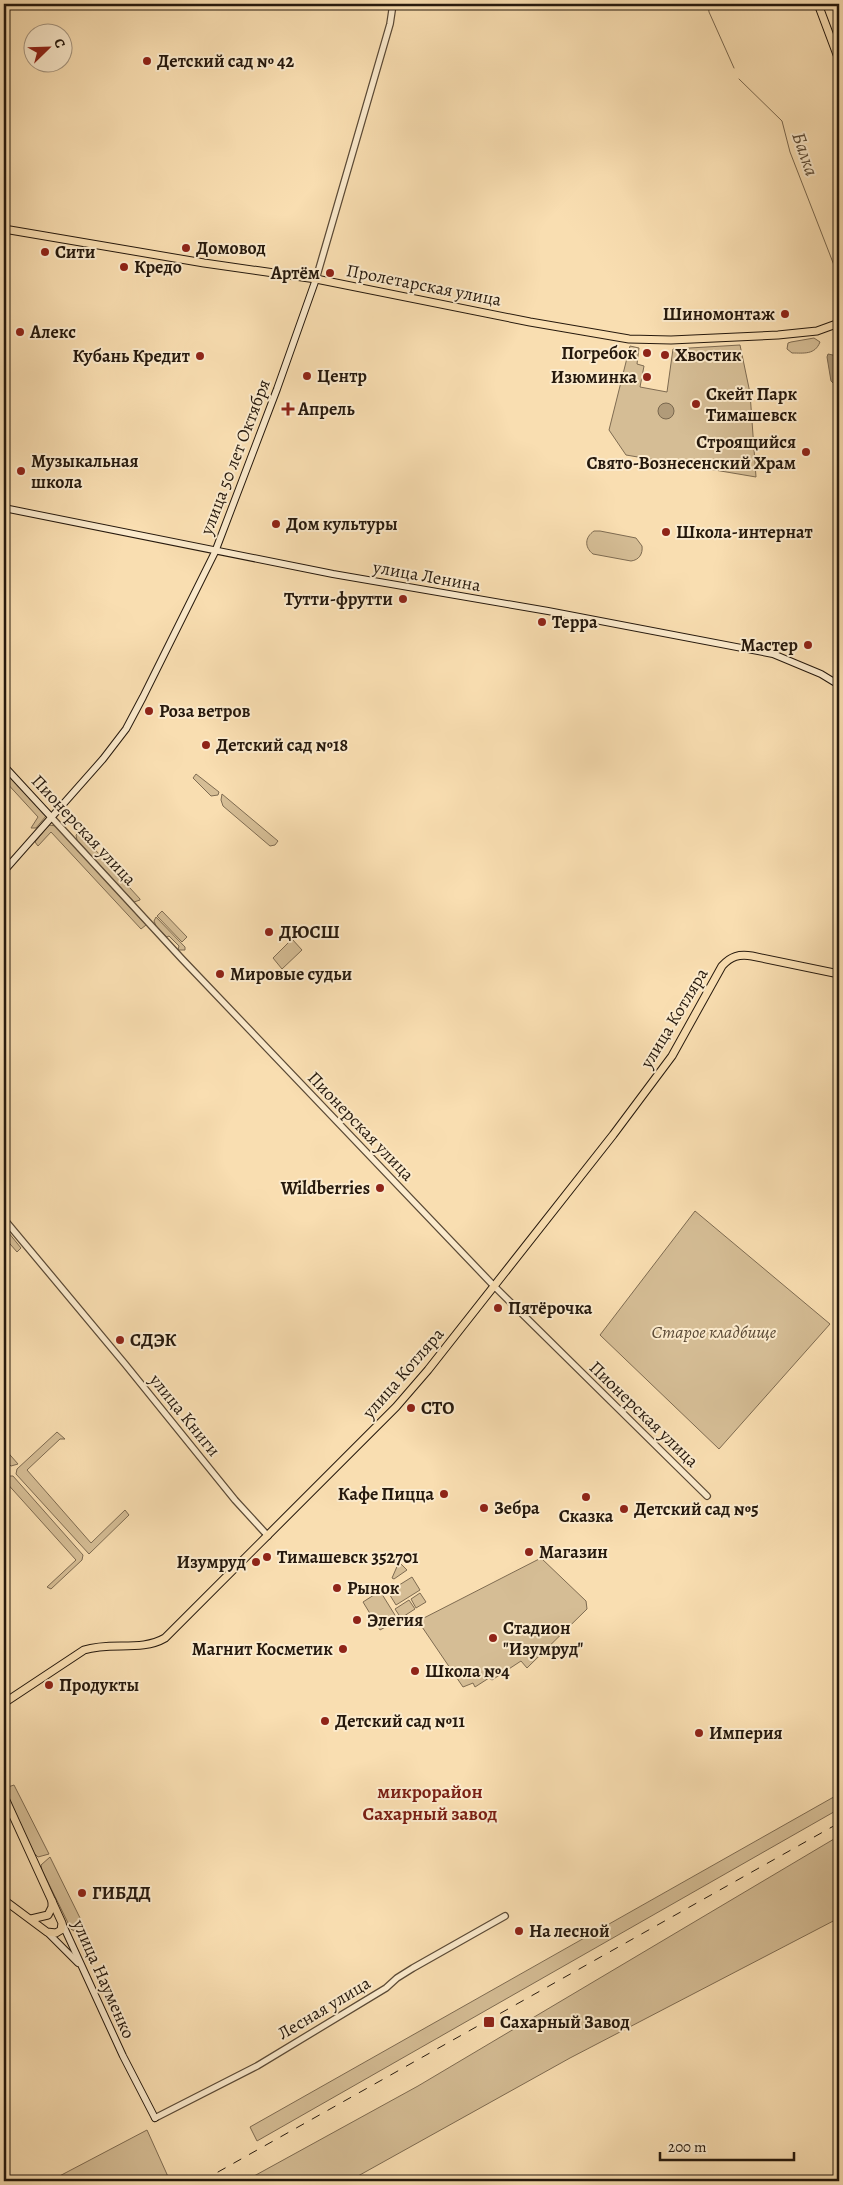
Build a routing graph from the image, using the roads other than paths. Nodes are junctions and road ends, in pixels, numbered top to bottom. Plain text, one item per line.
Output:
1 (394, 4) edge
2 (818, 4) edge
3 (839, 60) edge
4 (4, 229) edge
5 (316, 279) junction
6 (839, 323) edge
7 (4, 508) edge
8 (216, 552) junction
9 (839, 685) edge
10 (4, 766) edge
11 (52, 818) junction
12 (4, 872) edge
13 (839, 974) edge
14 (4, 1219) edge
15 (494, 1286) junction
16 (707, 1496) dead end
17 (268, 1536) junction
18 (4, 1703) edge
19 (4, 1796) edge
20 (4, 1900) edge
21 (52, 1913) junction
22 (505, 1916) dead end
23 (32, 1919) junction
24 (62, 1923) junction
25 (48, 1932) junction
26 (82, 1968) junction
27 (154, 2118) joint

1 - 5 street, улица 50 лет Октября
2 - 3 main road
4 - 5 main road, Пролетарская улица
5 - 6 main road, Пролетарская улица
5 - 8 main road, улица 50 лет Октября
7 - 8 main road, улица Ленина
8 - 9 main road, улица Ленина
8 - 11 main road, улица 50 лет Октября
10 - 11 main road, Пионерская улица
11 - 12 main road, улица 50 лет Октября
11 - 15 street, Пионерская улица
13 - 15 main road, улица Котляра
14 - 17 street, улица Книги
15 - 16 street, Пионерская улица
15 - 17 main road, улица Котляра
17 - 18 main road, улица Котляра
19 - 21 main road
20 - 23 main road
21 - 23 main road
21 - 24 main road, улица Науменко
21 - 25 main road
22 - 27 street, Лесная улица
23 - 25 main road
24 - 25 main road
24 - 26 main road, улица Науменко
25 - 26 main road
26 - 27 main road, улица Науменко

